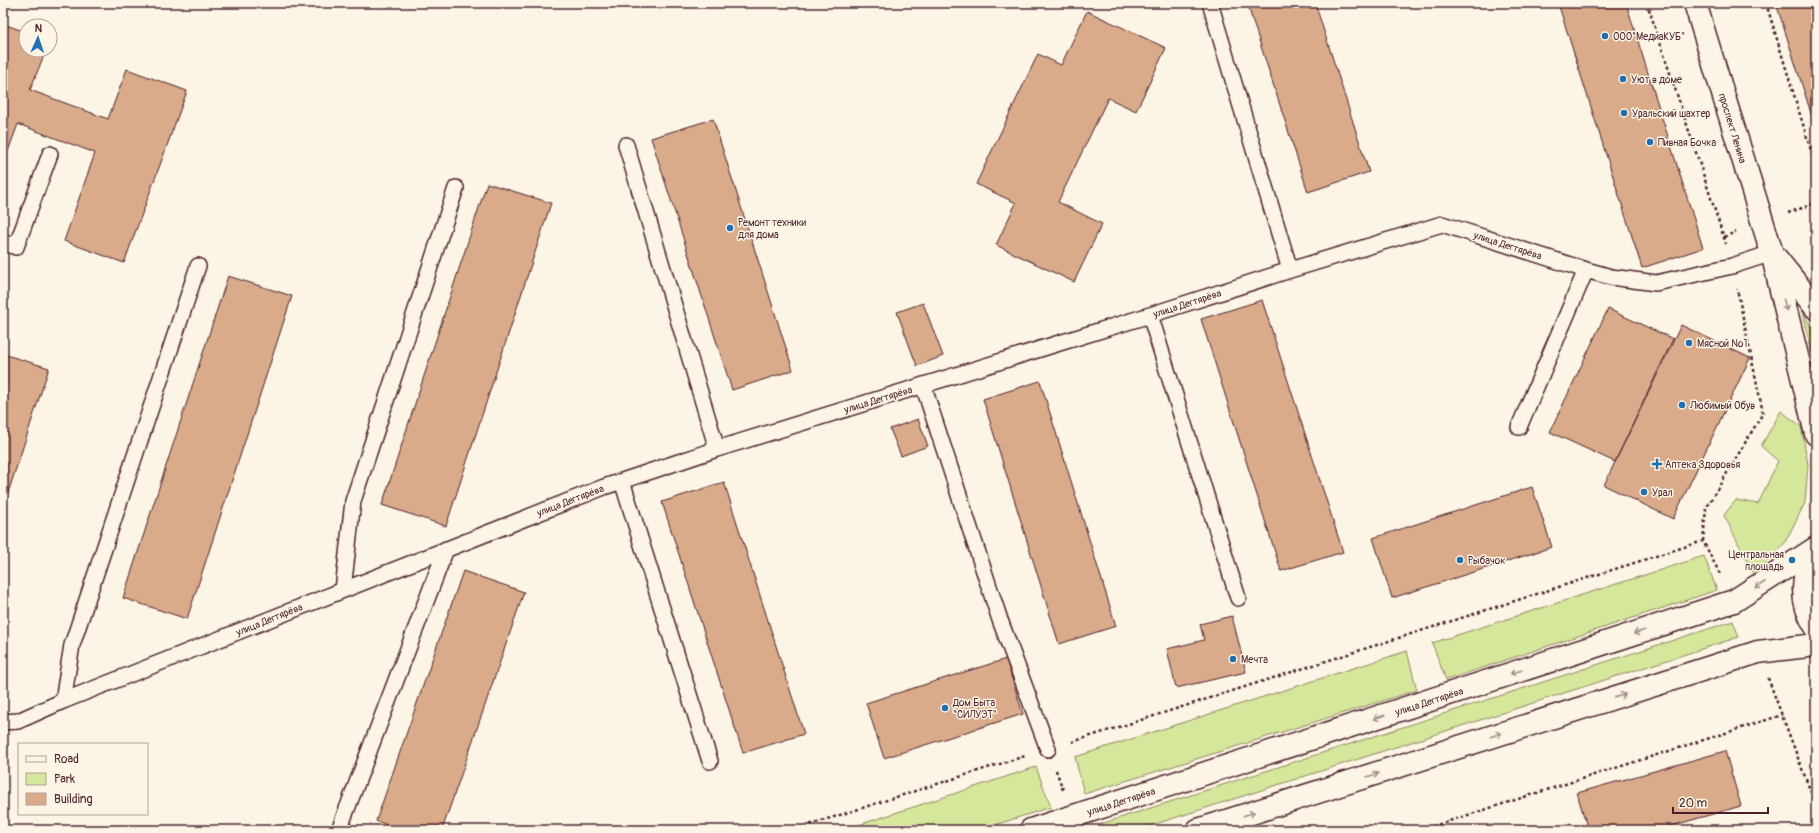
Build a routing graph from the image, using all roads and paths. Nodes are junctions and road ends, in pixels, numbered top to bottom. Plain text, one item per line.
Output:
1 (1210, 3) edge
2 (1694, 3) edge
3 (1766, 3) edge
4 (626, 145) dead end
5 (50, 154) dead end
6 (1816, 167) edge
7 (456, 188) dead end
8 (3, 242) edge
9 (1772, 253) junction
10 (198, 266) dead end
11 (1290, 270) junction
12 (1586, 270) junction
13 (1816, 308) edge
14 (1150, 315) junction
15 (923, 385) junction
16 (1519, 427) dead end
17 (1816, 434) edge
18 (717, 449) junction
19 (622, 480) junction
20 (446, 549) junction
21 (1816, 550) edge
22 (343, 590) junction
23 (1238, 598) dead end
24 (1734, 601) junction
25 (1816, 627) edge
26 (1816, 645) edge
27 (1758, 652) junction
28 (63, 701) junction
29 (1782, 716) junction
30 (3, 722) edge
31 (1048, 749) junction
32 (710, 761) dead end
33 (1816, 806) edge
34 (339, 830) edge
35 (793, 830) edge
36 (1031, 830) edge
37 (1198, 830) edge
38 (1421, 830) edge

1 - 11 lane
2 - 9 main road, проспект Ленина
3 - 6 path
4 - 18 lane
5 - 8 lane
7 - 22 lane
9 - 12 lane, улица Дегтярёва
9 - 13 main road, проспект Ленина
9 -> 17 main road, проспект Ленина
10 - 28 lane
11 - 12 lane, улица Дегтярёва
11 - 14 lane, улица Дегтярёва
12 - 16 lane
14 - 15 lane, улица Дегтярёва
14 - 23 lane
15 - 18 lane, улица Дегтярёва
15 - 31 lane
18 - 19 lane, улица Дегтярёва
19 - 20 lane, улица Дегтярёва
19 - 32 lane
20 - 22 lane, улица Дегтярёва
20 - 34 lane
21 -> 24 main road, улица Дегтярёва
21 - 25 main road
22 - 28 lane, улица Дегтярёва
24 - 31 path
24 -> 36 main road, улица Дегтярёва
26 - 27 main road
27 - 29 path
37 -> 27 main road
28 - 30 lane, улица Дегтярёва
29 - 33 path
29 - 38 path
31 - 35 path

